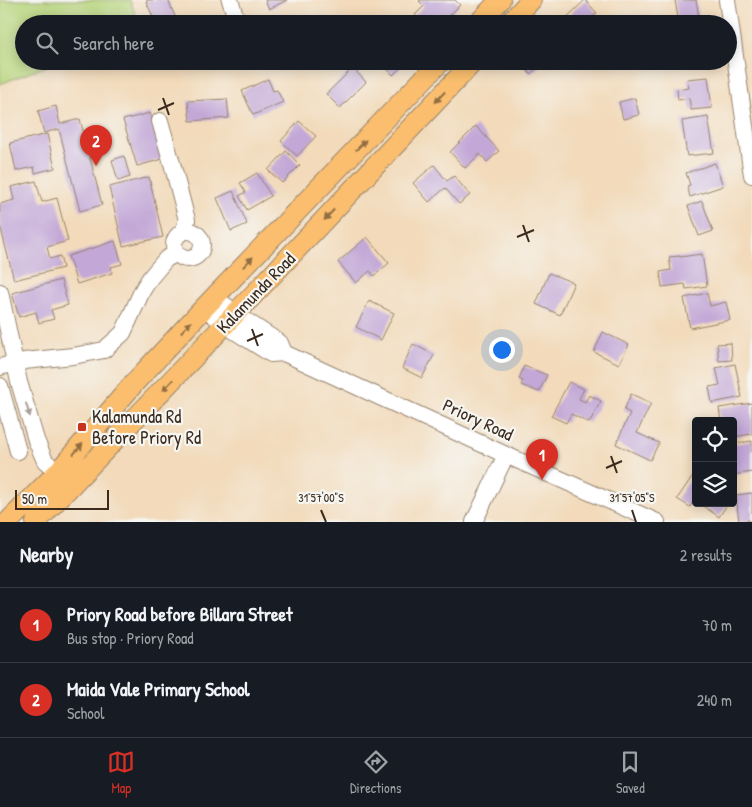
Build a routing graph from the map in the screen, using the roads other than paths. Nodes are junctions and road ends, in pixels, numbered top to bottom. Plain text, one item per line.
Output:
1 (230, 0) edge
2 (500, 0) edge
3 (531, 0) edge
4 (727, 0) edge
5 (235, 15) edge
6 (486, 15) edge
7 (517, 15) edge
8 (729, 15) edge
9 (433, 70) edge
10 (466, 70) edge
11 (737, 70) edge
12 (160, 121) dead end
13 (752, 175) edge
14 (183, 231) junction
15 (177, 253) junction
16 (0, 292) edge
17 (209, 303) junction
18 (231, 319) junction
19 (8, 365) edge
20 (0, 386) edge
21 (18, 451) dead end
22 (506, 455) junction
23 (58, 472) junction
24 (8, 522) edge
25 (36, 522) edge
26 (474, 522) edge
27 (657, 522) edge

1 - 5 street
2 - 6 main road
3 - 7 main road
4 - 8 street
17 -> 9 main road, Kalamunda Road
10 -> 18 main road, Kalamunda Road
11 - 13 street
12 - 14 street
14 - 15 street
14 - 15 street
15 - 19 street
16 - 19 street
17 - 18 street, Priory Road
23 -> 17 main road, Kalamunda Road
18 - 22 street, Priory Road
18 -> 25 main road, Kalamunda Road
19 -> 23 street
20 - 21 street
22 - 26 street
22 - 27 street, Priory Road
23 - 24 main road, Kalamunda Road

